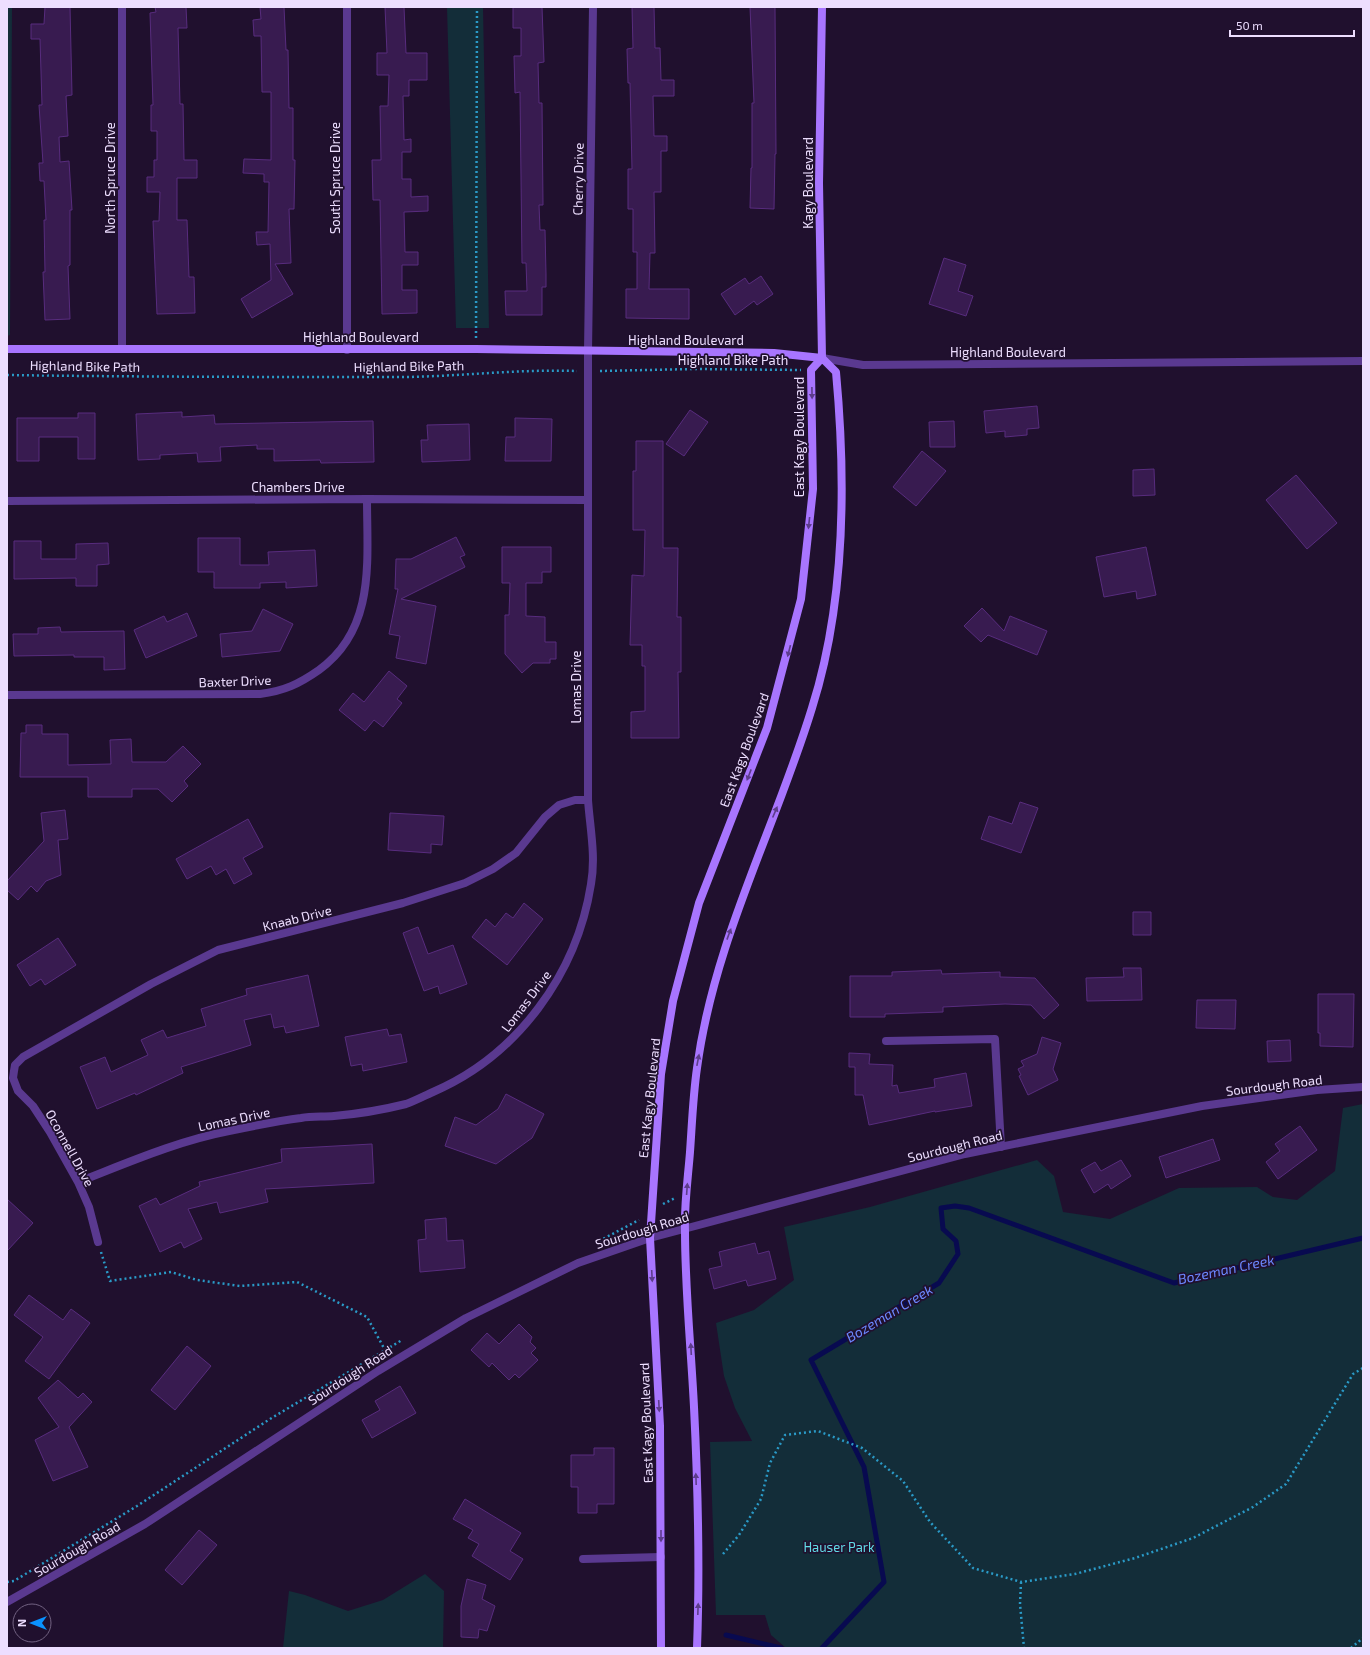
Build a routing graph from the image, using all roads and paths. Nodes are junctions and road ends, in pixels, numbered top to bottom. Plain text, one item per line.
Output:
1 (122, 7) edge
2 (347, 7) edge
3 (477, 7) edge
4 (593, 7) edge
5 (822, 7) edge
6 (7, 348) edge
7 (122, 349) junction
8 (476, 349) junction
9 (347, 350) junction
10 (588, 351) junction
11 (822, 358) junction
12 (1363, 361) edge
13 (811, 370) junction
14 (588, 371) junction
15 (7, 375) edge
16 (367, 499) junction
17 (588, 500) junction
18 (7, 501) edge
19 (7, 694) edge
20 (588, 800) junction
21 (886, 1041) dead end
22 (14, 1071) joint
23 (1363, 1087) edge
24 (1000, 1147) junction
25 (78, 1182) junction
26 (684, 1228) junction
27 (650, 1238) junction
28 (98, 1242) joint
29 (385, 1350) dead end
30 (1363, 1368) edge
31 (723, 1554) dead end
32 (661, 1558) junction
33 (583, 1559) dead end
34 (1021, 1582) junction
35 (7, 1602) edge
36 (1363, 1638) edge
37 (661, 1648) edge
38 (697, 1648) edge
39 (1024, 1648) edge
40 (1351, 1648) edge

1 - 7 street, North Spruce Drive
2 - 9 street, South Spruce Drive
3 - 8 path
4 - 10 street, Cherry Drive
5 - 11 main road, Kagy Boulevard
6 - 7 main road, Highland Boulevard
7 - 9 main road, Highland Boulevard
8 - 9 main road, Highland Boulevard
8 - 10 main road, Highland Boulevard
10 - 11 main road, Highland Boulevard
10 - 14 street, Lomas Drive
11 - 12 street, Highland Boulevard
11 - 13 main road, East Kagy Boulevard
26 -> 11 main road
13 - 14 path, Highland Bike Path
13 -> 27 main road, East Kagy Boulevard
14 - 15 path, Highland Bike Path
14 - 17 street, Lomas Drive
16 - 17 street, Chambers Drive
16 - 18 street, Chambers Drive
16 - 19 street, Baxter Drive
17 - 20 street, Lomas Drive
20 - 22 street, Knaab Drive
20 - 25 street, Lomas Drive
21 - 24 street
22 - 25 street, Oconnell Drive
23 - 24 street, Sourdough Road
24 - 26 street, Sourdough Road
25 - 28 street, Oconnell Drive
26 - 27 street, Sourdough Road
38 -> 26 main road
27 -> 32 main road, East Kagy Boulevard
27 - 35 street, Sourdough Road
28 - 29 path
30 - 34 path
31 - 34 path
32 - 33 street
32 - 37 main road, East Kagy Boulevard
34 - 39 path
36 - 40 path

